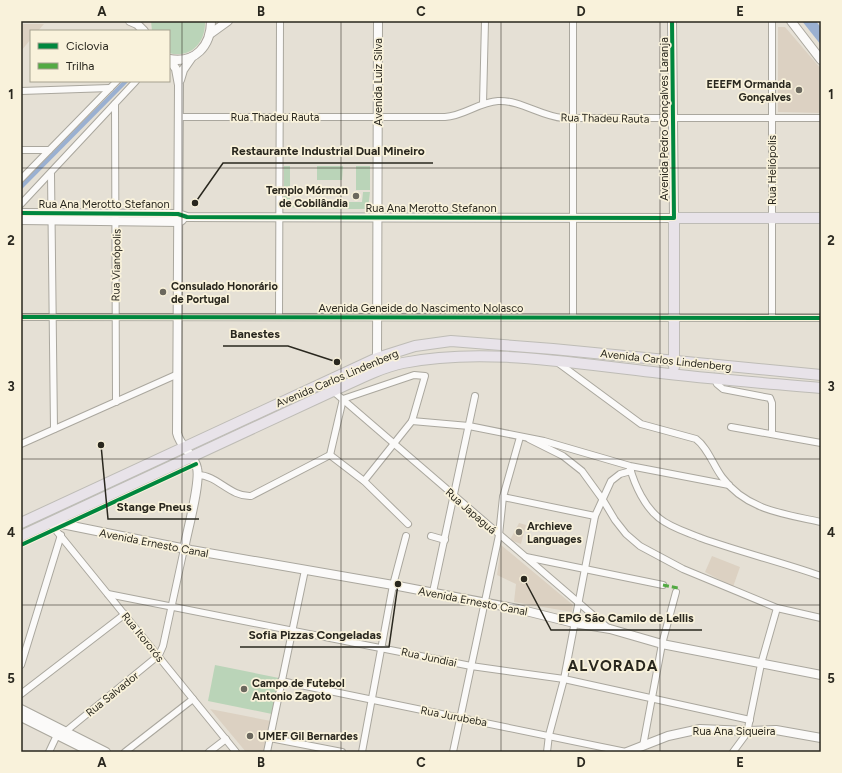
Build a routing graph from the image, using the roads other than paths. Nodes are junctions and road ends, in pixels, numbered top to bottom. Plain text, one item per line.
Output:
1 (130, 21) edge
2 (210, 21) edge
3 (228, 21) edge
4 (280, 21) edge
5 (378, 21) edge
6 (485, 21) edge
7 (573, 21) edge
8 (672, 21) edge
9 (772, 21) edge
10 (791, 21) edge
11 (144, 30) edge
12 (210, 34) junction
13 (192, 57) junction
14 (170, 59) edge
15 (821, 60) edge
16 (170, 61) edge
17 (115, 82) edge
18 (135, 82) edge
19 (179, 85) junction
20 (110, 88) junction
21 (21, 91) edge
22 (115, 104) junction
23 (483, 104) junction
24 (179, 117) junction
25 (280, 117) junction
26 (379, 118) junction
27 (573, 118) junction
28 (673, 118) junction
29 (772, 118) junction
30 (821, 118) edge
31 (21, 150) edge
32 (49, 150) junction
33 (51, 174) junction
34 (21, 179) edge
35 (21, 204) edge
36 (21, 213) edge
37 (52, 217) junction
38 (116, 217) junction
39 (279, 217) junction
40 (378, 217) junction
41 (178, 218) junction
42 (572, 218) junction
43 (674, 218) junction
44 (772, 218) junction
45 (821, 218) edge
46 (21, 220) edge
47 (21, 317) edge
48 (279, 317) junction
49 (377, 317) junction
50 (573, 317) junction
51 (672, 317) junction
52 (52, 318) junction
53 (115, 318) junction
54 (178, 318) junction
55 (772, 318) junction
56 (821, 318) edge
57 (377, 358) junction
58 (555, 361) junction
59 (674, 361) junction
60 (178, 374) junction
61 (673, 375) junction
62 (821, 375) edge
63 (714, 378) junction
64 (821, 388) edge
65 (333, 391) junction
66 (475, 396) dead end
67 (343, 399) junction
68 (116, 402) junction
69 (412, 421) junction
70 (469, 426) junction
71 (731, 427) dead end
72 (54, 429) junction
73 (772, 434) junction
74 (520, 437) junction
75 (529, 439) junction
76 (821, 443) edge
77 (21, 444) edge
78 (394, 444) junction
79 (185, 447) junction
80 (330, 455) junction
81 (193, 456) junction
82 (630, 468) junction
83 (198, 475) junction
84 (364, 481) junction
85 (728, 485) junction
86 (454, 496) junction
87 (503, 497) junction
88 (603, 500) junction
89 (595, 516) junction
90 (51, 522) junction
91 (821, 522) edge
92 (21, 523) edge
93 (408, 524) dead end
94 (499, 534) junction
95 (21, 536) edge
96 (61, 536) junction
97 (406, 536) dead end
98 (430, 536) dead end
99 (445, 540) junction
100 (184, 549) junction
101 (524, 557) junction
102 (584, 569) junction
103 (305, 570) junction
104 (821, 576) edge
105 (393, 585) junction
106 (663, 585) dead end
107 (433, 592) junction
108 (676, 592) dead end
109 (108, 594) junction
110 (485, 604) junction
111 (578, 604) junction
112 (172, 606) junction
113 (777, 608) junction
114 (125, 614) junction
115 (821, 618) edge
116 (574, 623) junction
117 (610, 629) junction
118 (294, 630) junction
119 (662, 644) junction
120 (382, 647) junction
121 (159, 655) junction
122 (761, 664) junction
123 (21, 665) edge
124 (471, 666) junction
125 (821, 675) edge
126 (564, 679) junction
127 (281, 681) junction
128 (21, 694) edge
129 (193, 699) junction
130 (651, 699) junction
131 (372, 700) junction
132 (21, 710) edge
133 (21, 717) edge
134 (461, 717) junction
135 (750, 720) junction
136 (748, 731) junction
137 (66, 732) junction
138 (57, 735) junction
139 (549, 735) junction
140 (270, 738) junction
141 (821, 738) edge
142 (226, 739) junction
143 (643, 746) junction
144 (49, 752) edge
145 (91, 752) edge
146 (106, 752) edge
147 (125, 752) edge
148 (209, 752) edge
149 (236, 752) edge
150 (267, 752) edge
151 (342, 752) edge
152 (362, 752) edge
153 (453, 752) edge
154 (547, 752) edge
155 (626, 752) edge
156 (733, 752) edge

1 - 11 street
2 - 12 street
3 - 12 street
4 - 25 street
5 - 26 street, Avenida Luiz Silva
6 - 23 street
7 - 27 street
8 - 28 street, Avenida Pedro Gonçalves Laranja
9 - 29 street, Rua Heliópolis
10 - 15 street
12 - 13 street
13 - 14 street
13 - 19 street
16 - 19 street
17 - 20 street
18 - 22 street
19 - 24 street
20 - 21 street
20 - 32 street
22 - 33 street
22 - 38 street, Rua Vianópolis
23 - 26 street, Rua Thadeu Rauta
23 - 27 street, Rua Thadeu Rauta
24 - 25 street, Rua Thadeu Rauta
24 - 41 street
25 - 26 street, Rua Thadeu Rauta
25 - 39 street
26 - 40 street, Avenida Luiz Silva
27 - 28 street, Rua Thadeu Rauta
27 - 42 street
28 - 29 street, Rua Thadeu Rauta
28 - 43 street, Avenida Pedro Gonçalves Laranja
29 - 30 street, Rua Thadeu Rauta
29 - 44 street, Rua Heliópolis
31 - 32 street
32 - 34 street
33 - 35 street
33 - 37 street
36 - 37 street, Rua Ana Merotto Stefanon
37 - 38 street, Rua Ana Merotto Stefanon
37 - 46 street, Rua Ana Merotto Stefanon
37 - 52 street
38 - 41 street, Rua Ana Merotto Stefanon
38 - 53 street, Rua Vianópolis
39 - 40 street, Rua Ana Merotto Stefanon
39 - 41 street, Rua Ana Merotto Stefanon
39 - 48 street
40 - 42 street, Rua Ana Merotto Stefanon
40 - 49 street, Avenida Luiz Silva
41 - 54 street
42 - 43 street, Rua Ana Merotto Stefanon
42 - 50 street
43 - 44 main road, Rua Ana Merotto Stefanon
43 - 51 main road, Avenida Pedro Gonçalves Laranja
44 - 45 main road, Rua Ana Merotto Stefanon
44 - 55 street, Rua Heliópolis
47 - 52 street, Avenida Geneide do Nascimento Nolasco
48 - 49 street, Avenida Geneide do Nascimento Nolasco
48 - 54 street, Avenida Geneide do Nascimento Nolasco
49 - 50 street, Avenida Geneide do Nascimento Nolasco
49 - 57 street, Avenida Luiz Silva
50 - 51 street, Avenida Geneide do Nascimento Nolasco
51 - 55 street, Avenida Geneide do Nascimento Nolasco
51 - 59 main road, Avenida Pedro Gonçalves Laranja
52 - 53 street, Avenida Geneide do Nascimento Nolasco
52 - 72 street
53 - 54 street, Avenida Geneide do Nascimento Nolasco
53 - 68 street, Rua Vianópolis
54 - 60 street
55 - 56 street, Avenida Geneide do Nascimento Nolasco
57 - 59 main road, Avenida Carlos Lindenberg
57 - 79 main road, Avenida Carlos Lindenberg
58 - 61 main road, Avenida Carlos Lindenberg
58 - 65 main road, Avenida Carlos Lindenberg
58 - 85 street
59 - 61 main road, Avenida Pedro Gonçalves Laranja
59 - 62 main road, Avenida Carlos Lindenberg
60 - 68 street
60 - 79 street
61 - 63 main road, Avenida Carlos Lindenberg
63 - 64 main road, Avenida Carlos Lindenberg
63 - 73 street
65 - 67 street, Rua Japaguá
65 - 81 main road, Avenida Carlos Lindenberg
66 - 70 street
67 - 69 street
67 - 78 street, Rua Japaguá
67 - 80 street
68 - 72 street
69 - 70 street
69 - 78 street
70 - 74 street
70 - 86 street
71 - 73 street
72 - 77 street
73 - 76 street
74 - 75 street
74 - 87 street
75 - 82 street
75 - 88 street
78 - 84 street
78 - 86 street, Rua Japaguá
79 - 81 street
79 - 92 main road, Avenida Carlos Lindenberg
80 - 83 street
80 - 84 street
81 - 83 street
81 - 90 main road, Avenida Carlos Lindenberg
82 - 85 street
82 - 88 street
82 - 104 street
83 - 100 street
84 - 93 street
85 - 91 street
86 - 94 street, Rua Japaguá
86 - 99 street
87 - 89 street
87 - 94 street
88 - 89 street
88 - 113 street
89 - 102 street
90 - 95 main road, Avenida Carlos Lindenberg
90 - 96 street, Rua Itororós
90 - 100 street, Avenida Ernesto Canal
94 - 101 street, Rua Japaguá
94 - 110 street
96 - 109 street, Rua Itororós
96 - 123 street
97 - 105 street
98 - 99 street
99 - 107 street
100 - 103 street, Avenida Ernesto Canal
100 - 112 street
101 - 102 street
101 - 111 street, Rua Japaguá
102 - 106 street
102 - 111 street
103 - 105 street, Avenida Ernesto Canal
103 - 118 street
105 - 107 street, Avenida Ernesto Canal
105 - 120 street
107 - 110 street, Avenida Ernesto Canal
108 - 119 street
109 - 112 street, Rua Jundiai
109 - 114 street, Rua Itororós
110 - 116 street, Avenida Ernesto Canal
110 - 124 street
111 - 116 street
111 - 117 street, Rua Japaguá
112 - 118 street, Rua Jundiai
112 - 121 street
113 - 115 street
113 - 122 street
114 - 121 street, Rua Itororós
114 - 128 street
116 - 117 street, Avenida Ernesto Canal
116 - 126 street
117 - 119 street, Avenida Ernesto Canal
118 - 120 street, Rua Jundiai
118 - 127 street
119 - 122 street, Avenida Ernesto Canal
119 - 130 street
120 - 124 street, Rua Jundiai
120 - 131 street
121 - 129 street, Rua Itororós
121 - 137 street, Rua Salvador
122 - 125 street, Avenida Ernesto Canal
122 - 135 street
124 - 126 street, Rua Jundiai
124 - 134 street
126 - 130 street, Rua Jundiai
126 - 139 street
127 - 131 street, Rua Jurubeba
127 - 140 street
129 - 142 street, Rua Itororós
129 - 147 street
130 - 135 street, Rua Jundiai
130 - 143 street
131 - 134 street, Rua Jurubeba
131 - 152 street
132 - 137 street
133 - 138 street
134 - 139 street, Rua Jurubeba
134 - 153 street
135 - 136 street
136 - 141 street, Rua Ana Siqueira
136 - 143 street, Rua Ana Siqueira
136 - 156 street
137 - 146 street
138 - 144 street
138 - 145 street
139 - 154 street
139 - 155 street, Rua Jurubeba
140 - 150 street
140 - 151 street
142 - 148 street
142 - 149 street, Rua Itororós
143 - 155 street, Rua Ana Siqueira

